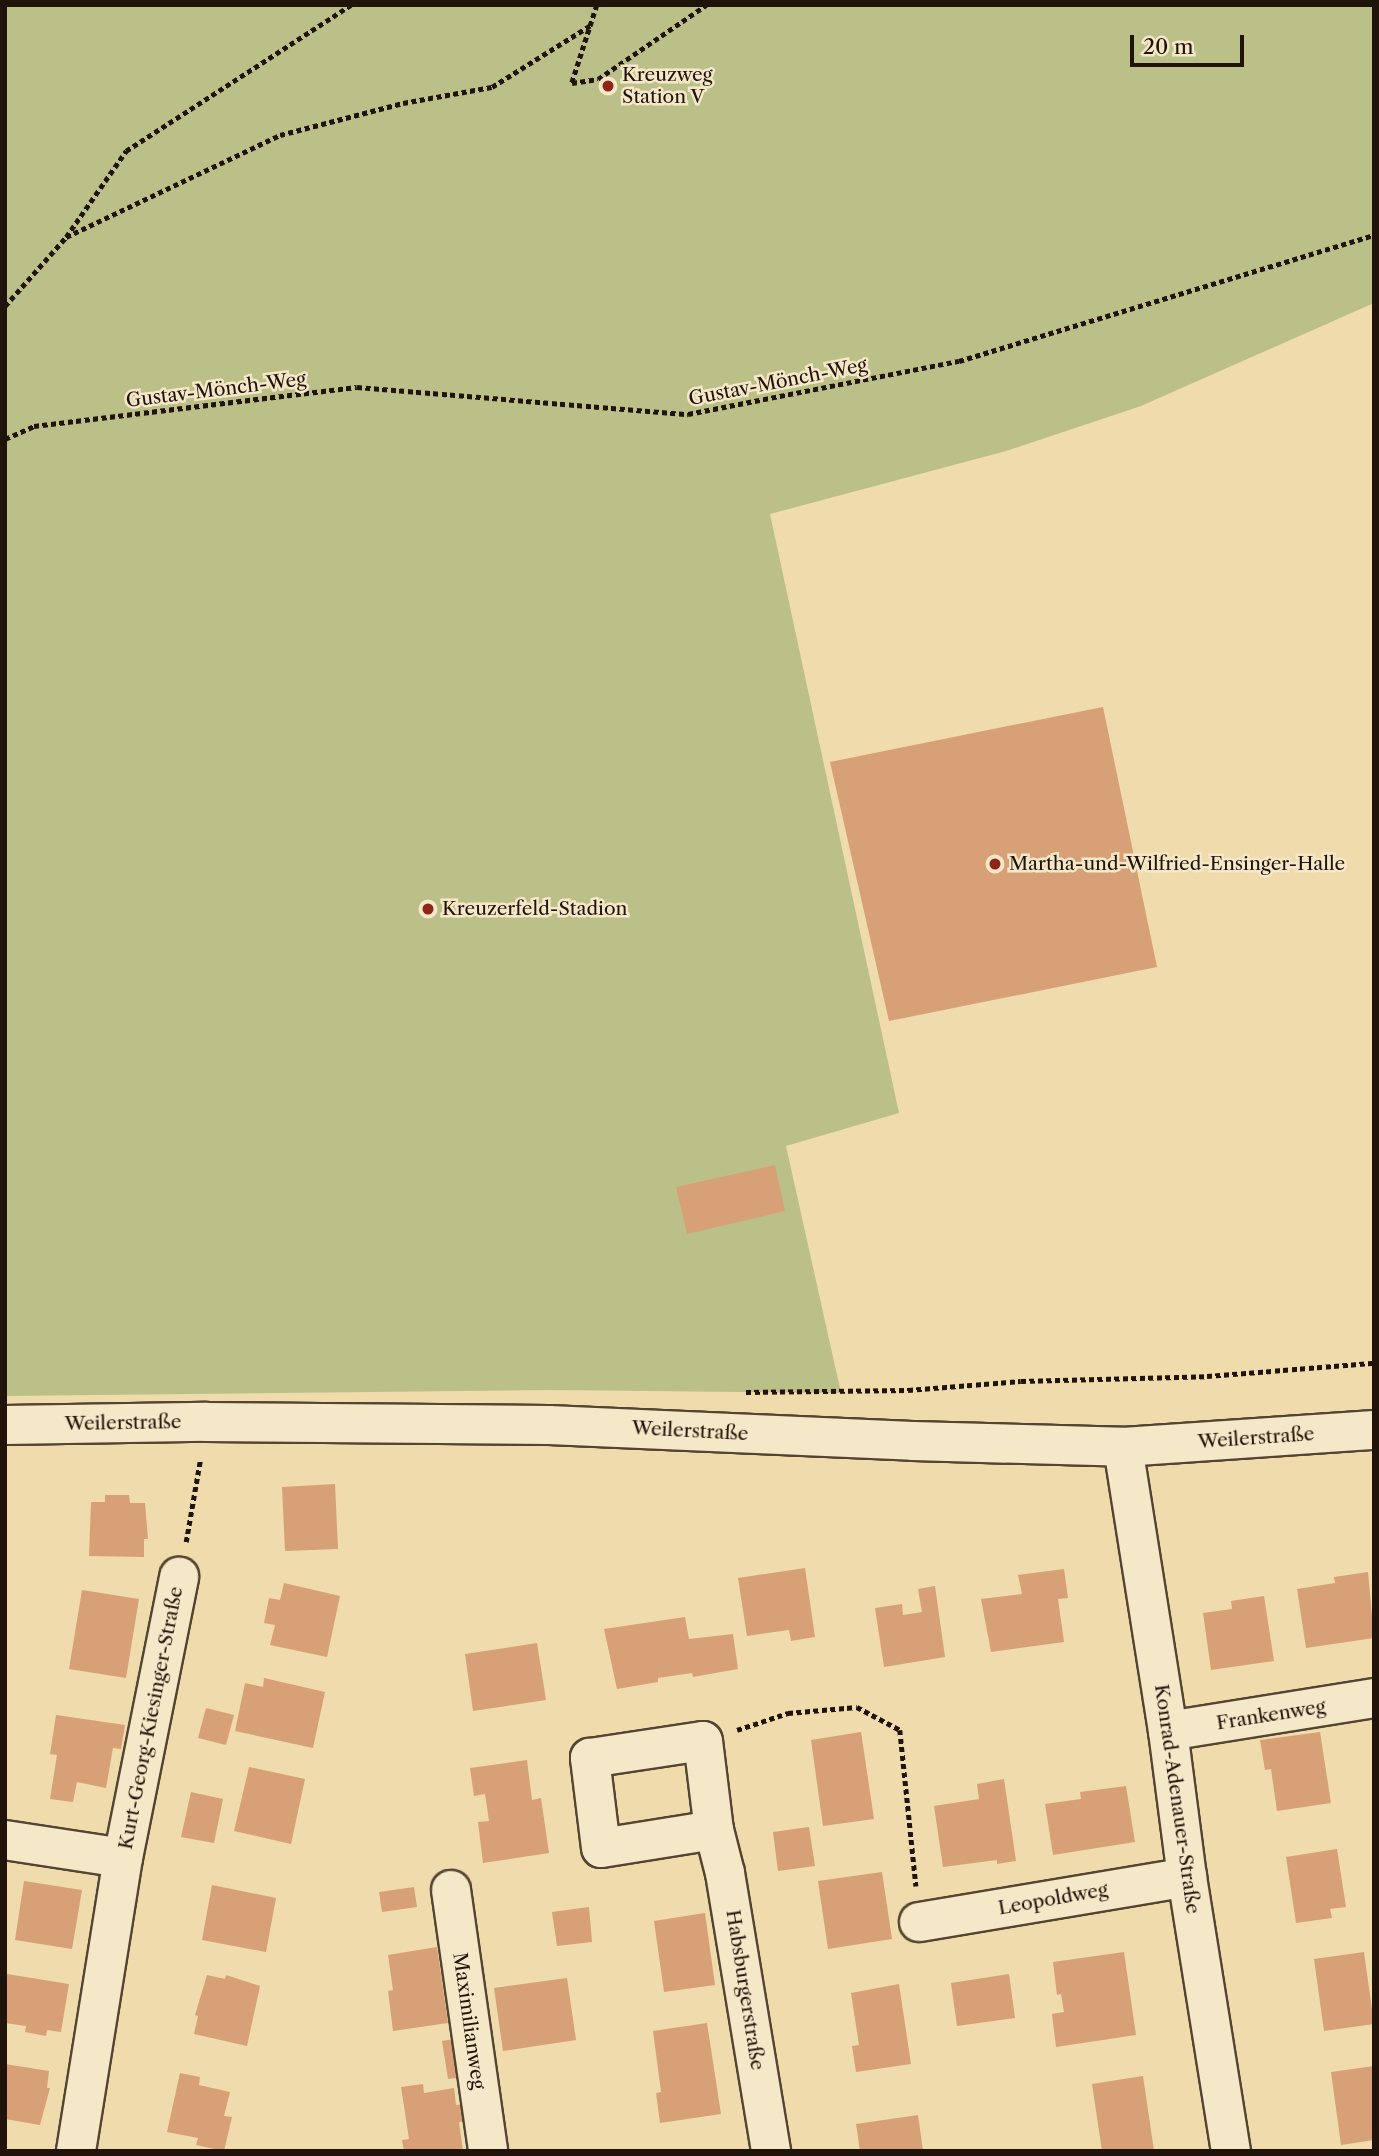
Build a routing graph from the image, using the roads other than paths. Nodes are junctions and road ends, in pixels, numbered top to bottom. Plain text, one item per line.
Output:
1 (5, 1425) edge
2 (1374, 1430) edge
3 (1124, 1447) junction
4 (179, 1577) road end
5 (1374, 1698) edge
6 (1168, 1731) junction
7 (714, 1830) junction
8 (5, 1840) edge
9 (123, 1858) junction
10 (1186, 1877) junction
11 (451, 1890) dead end
12 (919, 1922) road end
13 (76, 2151) edge
14 (488, 2151) edge
15 (771, 2151) edge
16 (1231, 2151) edge

1 - 3 street, Weilerstraße
2 - 3 street, Weilerstraße
3 - 6 street, Konrad-Adenauer-Straße
4 - 9 street, Kurt-Georg-Kiesinger-Straße
5 - 6 street, Frankenweg
6 - 10 street, Konrad-Adenauer-Straße
7 - 7 street, Habsburgerstraße
7 - 15 street, Habsburgerstraße
8 - 9 street, Kurt-Georg-Kiesinger-Straße
9 - 13 street, Kurt-Georg-Kiesinger-Straße
10 - 12 street, Leopoldweg
10 - 16 street, Konrad-Adenauer-Straße
11 - 14 street, Maximilianweg

